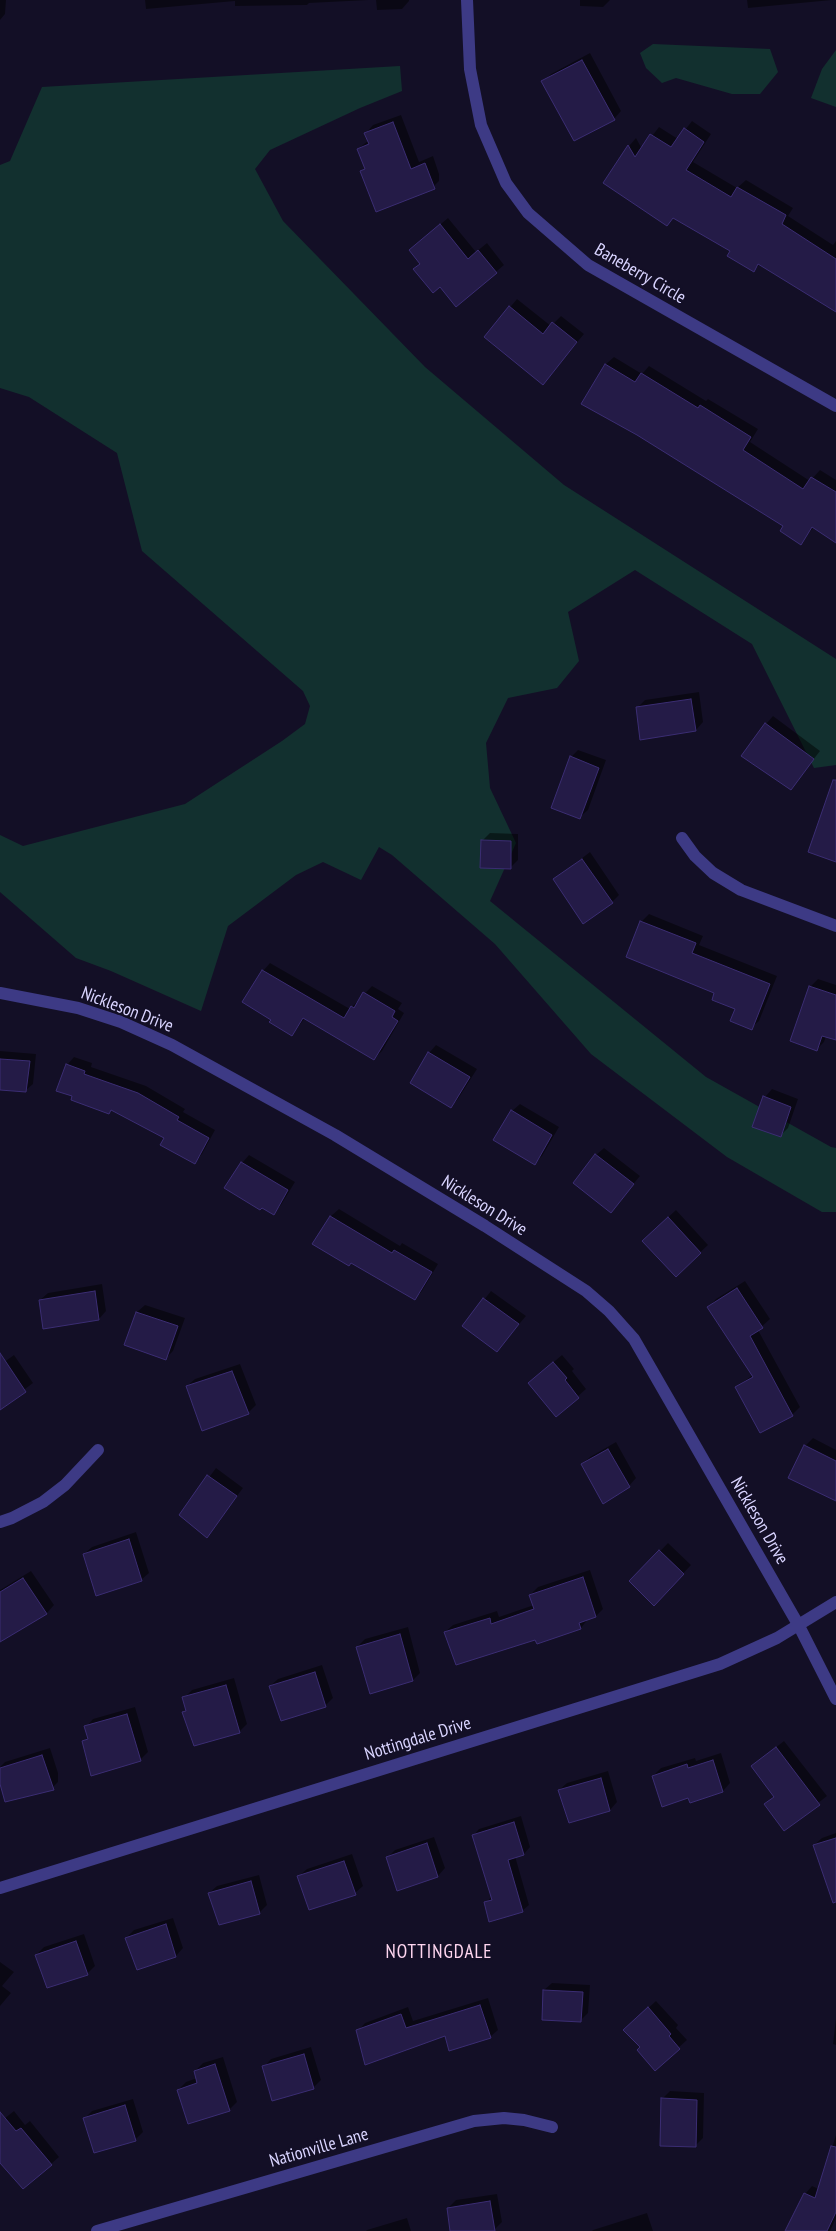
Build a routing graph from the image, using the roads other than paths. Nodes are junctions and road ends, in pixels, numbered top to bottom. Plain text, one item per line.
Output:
1 (468, 0) edge
2 (836, 406) edge
3 (682, 838) dead end
4 (836, 926) edge
5 (0, 993) edge
6 (98, 1450) dead end
7 (0, 1522) edge
8 (836, 1602) edge
9 (799, 1626) junction
10 (836, 1699) edge
11 (0, 1888) edge
12 (552, 2127) dead end
13 (98, 2231) edge

1 - 2 street, Baneberry Circle
3 - 4 street
5 - 9 street, Nickleson Drive
6 - 7 street
8 - 9 street, Nottingdale Drive
9 - 10 street, Nickleson Drive
9 - 11 street, Nottingdale Drive
12 - 13 street, Nationville Lane

